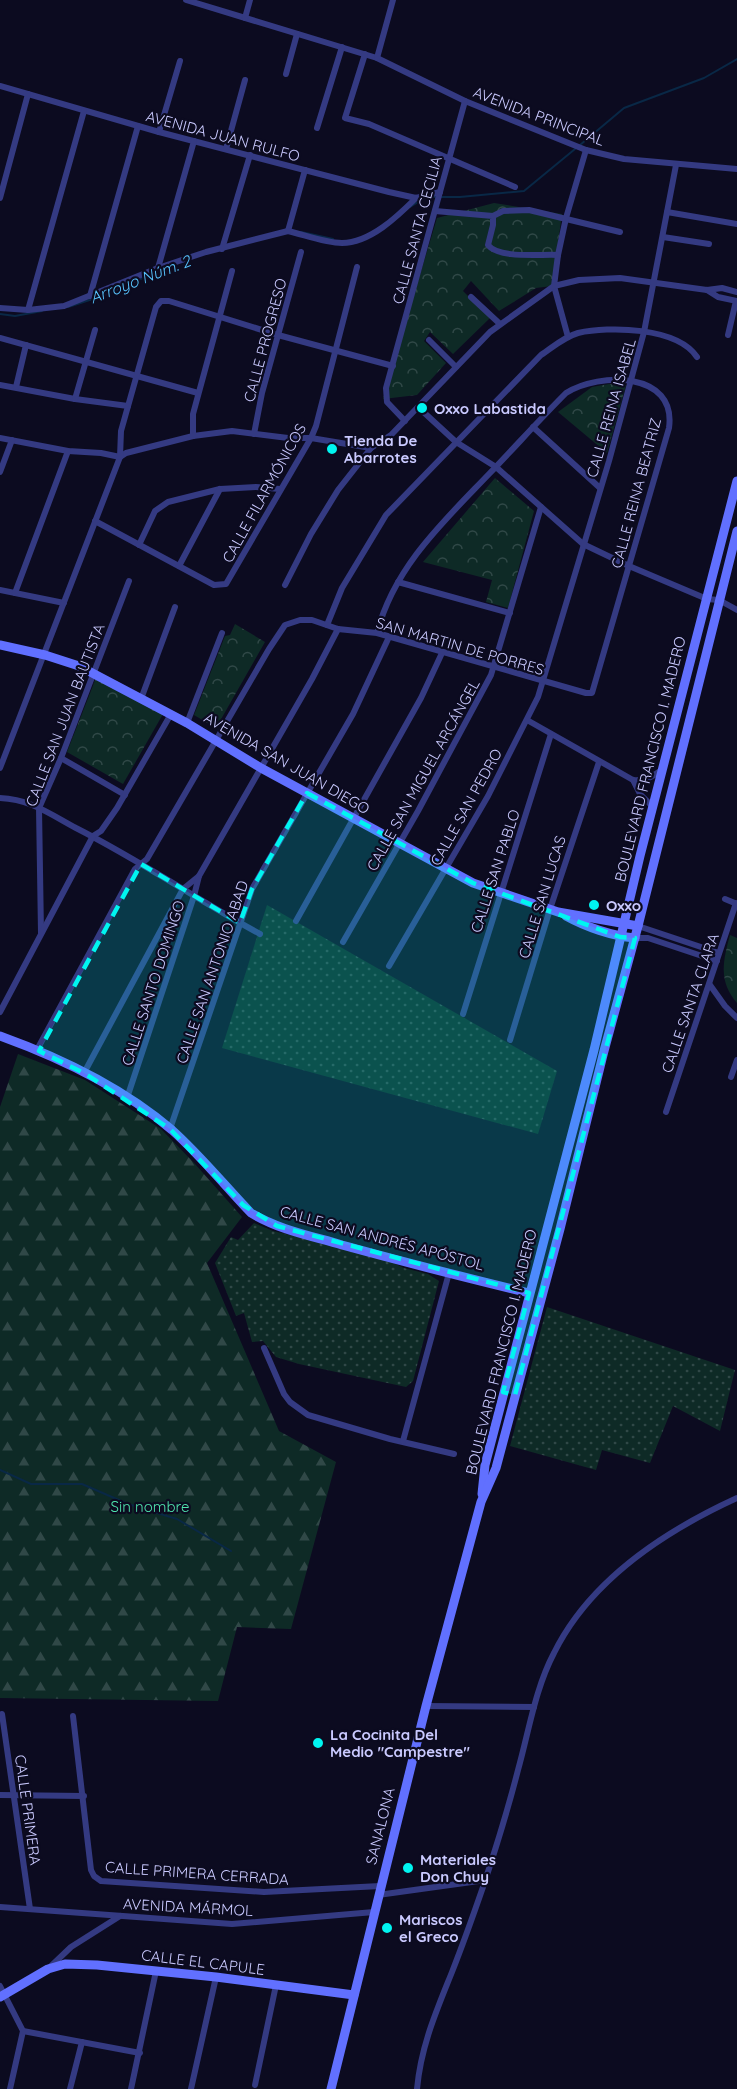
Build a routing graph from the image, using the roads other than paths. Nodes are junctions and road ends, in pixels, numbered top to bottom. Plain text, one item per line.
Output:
1 (186, 0) edge
2 (250, 0) edge
3 (393, 0) edge
4 (245, 18) junction
5 (297, 34) junction
6 (342, 47) junction
7 (365, 54) junction
8 (377, 58) junction
9 (180, 61) dead end
10 (286, 74) dead end
11 (245, 80) dead end
12 (0, 86) edge
13 (28, 94) junction
14 (465, 100) junction
15 (84, 111) junction
16 (138, 126) junction
17 (317, 128) dead end
18 (159, 132) junction
19 (194, 141) junction
20 (226, 149) junction
21 (586, 150) junction
22 (250, 155) junction
23 (449, 158) junction
24 (676, 165) junction
25 (305, 170) junction
26 (737, 170) edge
27 (515, 187) dead end
28 (440, 192) junction
29 (0, 198) edge
30 (416, 198) junction
31 (435, 210) junction
32 (667, 212) junction
33 (493, 216) junction
34 (566, 218) junction
35 (737, 224) edge
36 (288, 231) junction
37 (620, 232) dead end
38 (663, 237) junction
39 (709, 244) dead end
40 (222, 249) junction
41 (301, 252) dead end
42 (558, 255) junction
43 (357, 267) dead end
44 (158, 268) junction
45 (232, 271) dead end
46 (655, 282) junction
47 (554, 286) junction
48 (708, 290) junction
49 (737, 292) edge
50 (90, 296) junction
51 (471, 297) dead end
52 (736, 301) edge
53 (0, 308) edge
54 (28, 310) junction
55 (220, 316) junction
56 (500, 324) junction
57 (95, 330) dead end
58 (644, 332) junction
59 (278, 336) junction
60 (728, 336) dead end
61 (568, 337) junction
62 (0, 338) edge
63 (429, 340) dead end
64 (26, 345) junction
65 (336, 350) junction
66 (697, 357) dead end
67 (85, 363) junction
68 (393, 366) junction
69 (456, 367) junction
70 (137, 376) junction
71 (631, 382) junction
72 (0, 385) edge
73 (16, 387) junction
74 (198, 393) junction
75 (75, 399) junction
76 (128, 406) junction
77 (418, 407) junction
78 (405, 421) junction
79 (532, 427) junction
80 (254, 434) junction
81 (193, 436) junction
82 (0, 438) edge
83 (311, 438) junction
84 (12, 440) junction
85 (456, 441) junction
86 (371, 448) junction
87 (68, 451) junction
88 (120, 457) junction
89 (496, 466) junction
90 (0, 472) edge
91 (737, 482) edge
92 (600, 488) junction
93 (220, 489) junction
94 (280, 489) junction
95 (541, 507) junction
96 (95, 521) junction
97 (737, 531) edge
98 (583, 544) junction
99 (139, 545) junction
100 (178, 566) junction
101 (628, 566) junction
102 (129, 581) dead end
103 (398, 582) junction
104 (285, 585) dead end
105 (0, 590) edge
106 (15, 593) junction
107 (707, 599) junction
108 (719, 600) junction
109 (64, 603) junction
110 (175, 608) dead end
111 (737, 610) edge
112 (510, 613) junction
113 (327, 625) junction
114 (338, 629) junction
115 (222, 633) dead end
116 (377, 633) junction
117 (389, 637) junction
118 (0, 645) edge
119 (442, 653) junction
120 (551, 653) joint
121 (45, 655) junction
122 (494, 668) junction
123 (93, 674) junction
124 (543, 682) junction
125 (596, 682) joint
126 (141, 699) junction
127 (171, 714) junction
128 (527, 720) junction
129 (187, 723) junction
130 (552, 734) junction
131 (216, 741) junction
132 (0, 747) edge
133 (8, 747) junction
134 (61, 758) junction
135 (599, 762) junction
136 (0, 768) edge
137 (261, 768) junction
138 (663, 769) junction
139 (633, 780) junction
140 (307, 794) junction
141 (125, 795) junction
142 (0, 798) edge
143 (653, 807) junction
144 (39, 808) junction
145 (353, 819) junction
146 (93, 836) junction
147 (399, 844) junction
148 (141, 864) junction
149 (445, 868) junction
150 (199, 876) junction
151 (183, 890) junction
152 (500, 894) junction
153 (194, 896) junction
154 (725, 899) dead end
155 (737, 903) edge
156 (554, 911) junction
157 (296, 921) dead end
158 (240, 922) junction
159 (623, 924) junction
160 (638, 926) junction
161 (41, 933) junction
162 (261, 934) dead end
163 (620, 937) junction
164 (635, 938) junction
165 (343, 942) dead end
166 (720, 953) junction
167 (717, 961) junction
168 (389, 966) dead end
169 (710, 985) junction
170 (0, 1012) edge
171 (463, 1014) dead end
172 (737, 1018) edge
173 (0, 1036) edge
174 (510, 1041) dead end
175 (39, 1051) junction
176 (737, 1060) edge
177 (84, 1072) junction
178 (731, 1077) dead end
179 (127, 1098) junction
180 (666, 1112) dead end
181 (170, 1129) junction
182 (449, 1273) junction
183 (529, 1293) junction
184 (264, 1348) dead end
185 (503, 1392) junction
186 (515, 1395) junction
187 (403, 1441) junction
188 (454, 1454) dead end
189 (737, 1498) edge
190 (481, 1502) junction
191 (426, 1706) junction
192 (534, 1707) junction
193 (2, 1714) dead end
194 (73, 1716) dead end
195 (0, 1795) edge
196 (12, 1795) junction
197 (84, 1796) junction
198 (486, 1880) junction
199 (379, 1890) junction
200 (0, 1907) edge
201 (30, 1909) junction
202 (374, 1912) junction
203 (121, 1915) junction
204 (48, 1969) junction
205 (156, 1971) junction
206 (216, 1977) junction
207 (276, 1985) junction
208 (1, 1993) edge
209 (354, 1995) junction
210 (23, 2031) junction
211 (82, 2042) junction
212 (140, 2053) junction
213 (255, 2085) dead end
214 (10, 2089) edge
215 (70, 2089) edge
216 (130, 2089) edge
217 (191, 2089) edge
218 (331, 2089) edge
219 (417, 2089) edge

1 - 4 street, AVENIDA PRINCIPAL
2 - 4 street
3 - 8 street
4 - 5 street, AVENIDA PRINCIPAL
5 - 6 street, AVENIDA PRINCIPAL
5 - 10 street
6 - 7 street, AVENIDA PRINCIPAL
6 - 17 street
7 - 8 street, AVENIDA PRINCIPAL
7 - 23 street
8 - 14 street, AVENIDA PRINCIPAL
9 - 18 street
11 - 20 street
12 - 13 street, AVENIDA JUAN RULFO
13 - 15 street, AVENIDA JUAN RULFO
13 - 29 street
14 - 21 street, AVENIDA PRINCIPAL
14 - 23 street, CALLE SANTA CECILIA
15 - 16 street, AVENIDA JUAN RULFO
15 - 54 street
16 - 18 street, AVENIDA JUAN RULFO
16 - 50 street
18 - 19 street, AVENIDA JUAN RULFO
19 - 20 street, AVENIDA JUAN RULFO
19 - 44 street
20 - 22 street, AVENIDA JUAN RULFO
21 - 24 street, AVENIDA PRINCIPAL
21 - 34 street
22 - 25 street, AVENIDA JUAN RULFO
22 - 40 street
23 - 27 street
23 - 28 street, CALLE SANTA CECILIA
24 - 26 street, AVENIDA PRINCIPAL
24 - 32 street, CALLE REINA ISABEL
25 - 30 street, AVENIDA JUAN RULFO
25 - 36 street
28 - 30 street, AVENIDA JUAN RULFO
28 - 31 street, CALLE SANTA CECILIA
30 - 36 street
31 - 33 street
31 - 68 street, CALLE SANTA CECILIA
32 - 35 street
32 - 38 street, CALLE REINA ISABEL
33 - 34 street
33 - 42 street
34 - 37 street
34 - 42 street
36 - 40 street
38 - 39 street
38 - 46 street, CALLE REINA ISABEL
40 - 44 street
41 - 59 street, CALLE PROGRESO
42 - 47 street
43 - 65 street, CALLE FILARMÓNICOS
44 - 50 street
45 - 55 street
46 - 47 street
46 - 48 street
46 - 58 street, CALLE REINA ISABEL
47 - 56 street
47 - 61 street
48 - 49 street
48 - 52 street
50 - 54 street
51 - 56 street
52 - 60 street
53 - 54 street
55 - 59 street
55 - 70 street
55 - 74 street
56 - 69 street
57 - 67 street
58 - 61 street
58 - 66 street
58 - 71 street, CALLE REINA ISABEL
59 - 65 street
59 - 80 street, CALLE PROGRESO
61 - 85 street
62 - 64 street
63 - 69 street
64 - 67 street
64 - 73 street
65 - 68 street
65 - 83 street, CALLE FILARMÓNICOS
67 - 70 street
67 - 75 street
68 - 78 street, CALLE SANTA CECILIA
69 - 77 street
70 - 74 street
70 - 76 street
71 - 79 street, CALLE REINA BEATRIZ
71 - 92 street, CALLE REINA ISABEL
71 - 101 street, CALLE REINA BEATRIZ
72 - 73 street
73 - 75 street
74 - 81 street
75 - 76 street
76 - 88 street
77 - 78 street
77 - 85 street
78 - 86 street
79 - 89 street, CALLE REINA BEATRIZ
79 - 92 street
80 - 81 street
80 - 83 street
81 - 88 street
82 - 84 street
83 - 86 street
83 - 94 street, CALLE FILARMÓNICOS
84 - 87 street
84 - 90 street
85 - 89 street
85 - 113 street
86 - 104 street
87 - 88 street
87 - 106 street
88 - 96 street
89 - 95 street
89 - 103 street, CALLE REINA BEATRIZ
91 - 107 main road, BOULEVARD FRANCISCO I. MADERO
92 - 98 street, CALLE REINA ISABEL
93 - 94 street
93 - 99 street
93 - 100 street
94 - 100 street, CALLE FILARMÓNICOS
95 - 98 street
95 - 112 street, CALLE SAN MIGUEL ARCÁNGEL
96 - 99 street
96 - 109 street
97 - 108 main road, BOULEVARD FRANCISCO I. MADERO
98 - 101 street
98 - 120 street, CALLE REINA ISABEL
99 - 100 street
101 - 107 street
101 - 125 street, CALLE REINA BEATRIZ
102 - 123 street, CALLE SAN JUAN BAUTISTA
103 - 112 street
103 - 116 street, CALLE REINA BEATRIZ
105 - 106 street
106 - 109 street
107 - 108 street
107 - 138 main road, BOULEVARD FRANCISCO I. MADERO
108 - 111 street
108 - 160 main road, BOULEVARD FRANCISCO I. MADERO
109 - 121 street
110 - 126 street
112 - 122 street, CALLE SAN MIGUEL ARCÁNGEL
113 - 114 street, SAN MARTIN DE PORRES
113 - 131 street, SAN MARTIN DE PORRES
114 - 116 street, SAN MARTIN DE PORRES
114 - 137 street, CALLE SANTO DOMINGO
115 - 129 street
116 - 117 street, SAN MARTIN DE PORRES
117 - 119 street, SAN MARTIN DE PORRES
117 - 140 street, CALLE SAN ANTONIO ABAD
118 - 121 main road, AVENIDA SAN JUAN DIEGO
119 - 122 street, SAN MARTIN DE PORRES
119 - 145 street
120 - 124 street, CALLE SAN PEDRO
121 - 123 main road, AVENIDA SAN JUAN DIEGO
121 - 133 street
122 - 124 street, SAN MARTIN DE PORRES
122 - 147 street, CALLE SAN MIGUEL ARCÁNGEL
123 - 126 main road, AVENIDA SAN JUAN DIEGO
123 - 134 street, CALLE SAN JUAN BAUTISTA
124 - 125 street, SAN MARTIN DE PORRES
124 - 128 street, CALLE SAN PEDRO
126 - 127 main road, AVENIDA SAN JUAN DIEGO
127 - 129 main road, AVENIDA SAN JUAN DIEGO
127 - 141 street
128 - 130 street
128 - 149 street, CALLE SAN PEDRO
129 - 131 main road, AVENIDA SAN JUAN DIEGO
130 - 135 street
130 - 152 street, CALLE SAN PABLO
131 - 137 main road, AVENIDA SAN JUAN DIEGO
131 - 148 street
132 - 133 street
133 - 136 street
134 - 141 street
134 - 144 street, CALLE SAN JUAN BAUTISTA
135 - 139 street
135 - 156 street, CALLE SAN LUCAS
137 - 140 main road, AVENIDA SAN JUAN DIEGO
137 - 150 street, CALLE SANTO DOMINGO
138 - 139 street
138 - 143 main road, BOULEVARD FRANCISCO I. MADERO
139 - 143 street
140 - 145 main road, AVENIDA SAN JUAN DIEGO
140 - 158 street, CALLE SAN ANTONIO ABAD
141 - 146 street
142 - 144 street
143 - 159 main road, BOULEVARD FRANCISCO I. MADERO
144 - 146 street
144 - 161 street, CALLE SAN JUAN BAUTISTA
145 - 147 main road, AVENIDA SAN JUAN DIEGO
145 - 157 street
146 - 148 street
146 - 161 street
147 - 149 main road, AVENIDA SAN JUAN DIEGO
147 - 165 street, CALLE SAN MIGUEL ARCÁNGEL
148 - 151 street
148 - 175 street
149 - 152 main road, AVENIDA SAN JUAN DIEGO
149 - 168 street, CALLE SAN PEDRO
150 - 151 street, CALLE SANTO DOMINGO
150 - 153 street, CALLE SANTO DOMINGO
151 - 153 street
151 - 177 street, CALLE SANTO DOMINGO
152 - 156 main road, AVENIDA SAN JUAN DIEGO
152 - 171 street, CALLE SAN PABLO
153 - 158 street
153 - 179 street, CALLE SANTO DOMINGO
154 - 155 street
155 - 166 street, CALLE SANTA CLARA
156 - 159 main road, AVENIDA SAN JUAN DIEGO
156 - 163 main road, AVENIDA SAN JUAN DIEGO
156 - 174 street, CALLE SAN LUCAS
158 - 162 street
158 - 181 street, CALLE SAN ANTONIO ABAD
159 - 160 main road, AVENIDA SAN JUAN DIEGO
159 - 163 main road, BOULEVARD FRANCISCO I. MADERO
160 - 164 main road, BOULEVARD FRANCISCO I. MADERO
160 - 166 street
161 - 170 street
163 - 164 main road, AVENIDA SAN JUAN DIEGO
163 - 183 main road, BOULEVARD FRANCISCO I. MADERO
164 - 167 street
164 - 186 main road, BOULEVARD FRANCISCO I. MADERO
166 - 167 street, CALLE SANTA CLARA
167 - 169 street, CALLE SANTA CLARA
169 - 172 street
169 - 180 street, CALLE SANTA CLARA
173 - 175 main road, CALLE SAN ANDRÉS APÓSTOL
175 - 177 main road, CALLE SAN ANDRÉS APÓSTOL
176 - 178 street
177 - 179 main road, CALLE SAN ANDRÉS APÓSTOL
179 - 181 main road, CALLE SAN ANDRÉS APÓSTOL
181 - 182 main road, CALLE SAN ANDRÉS APÓSTOL
182 - 183 main road, CALLE SAN ANDRÉS APÓSTOL
182 - 187 street
183 - 185 main road, BOULEVARD FRANCISCO I. MADERO
184 - 187 street
185 - 186 main road
185 - 190 main road, BOULEVARD FRANCISCO I. MADERO
186 - 190 main road, BOULEVARD FRANCISCO I. MADERO
187 - 188 street
189 - 192 street
190 - 191 main road, SANALONA
191 - 192 street
191 - 199 main road, SANALONA
192 - 198 street
193 - 196 street, CALLE PRIMERA
194 - 197 street, CALLE PRIMERA CERRADA
195 - 196 street
196 - 197 street
196 - 201 street, CALLE PRIMERA
197 - 199 street, CALLE PRIMERA CERRADA
198 - 199 street, CALLE PRIMERA CERRADA
198 - 219 street
199 - 202 main road, SANALONA
200 - 201 street, AVENIDA MÁRMOL
201 - 203 street, AVENIDA MÁRMOL
202 - 203 street, AVENIDA MÁRMOL
202 - 209 main road, SANALONA
203 - 204 street
204 - 205 main road, CALLE EL CAPULE
204 - 208 main road
205 - 206 main road, CALLE EL CAPULE
205 - 212 street
206 - 207 main road, CALLE EL CAPULE
206 - 217 street
207 - 209 main road, CALLE EL CAPULE
207 - 213 street
208 - 210 street
209 - 218 main road, SANALONA
210 - 211 street
210 - 214 street
211 - 212 street
211 - 215 street
212 - 216 street

